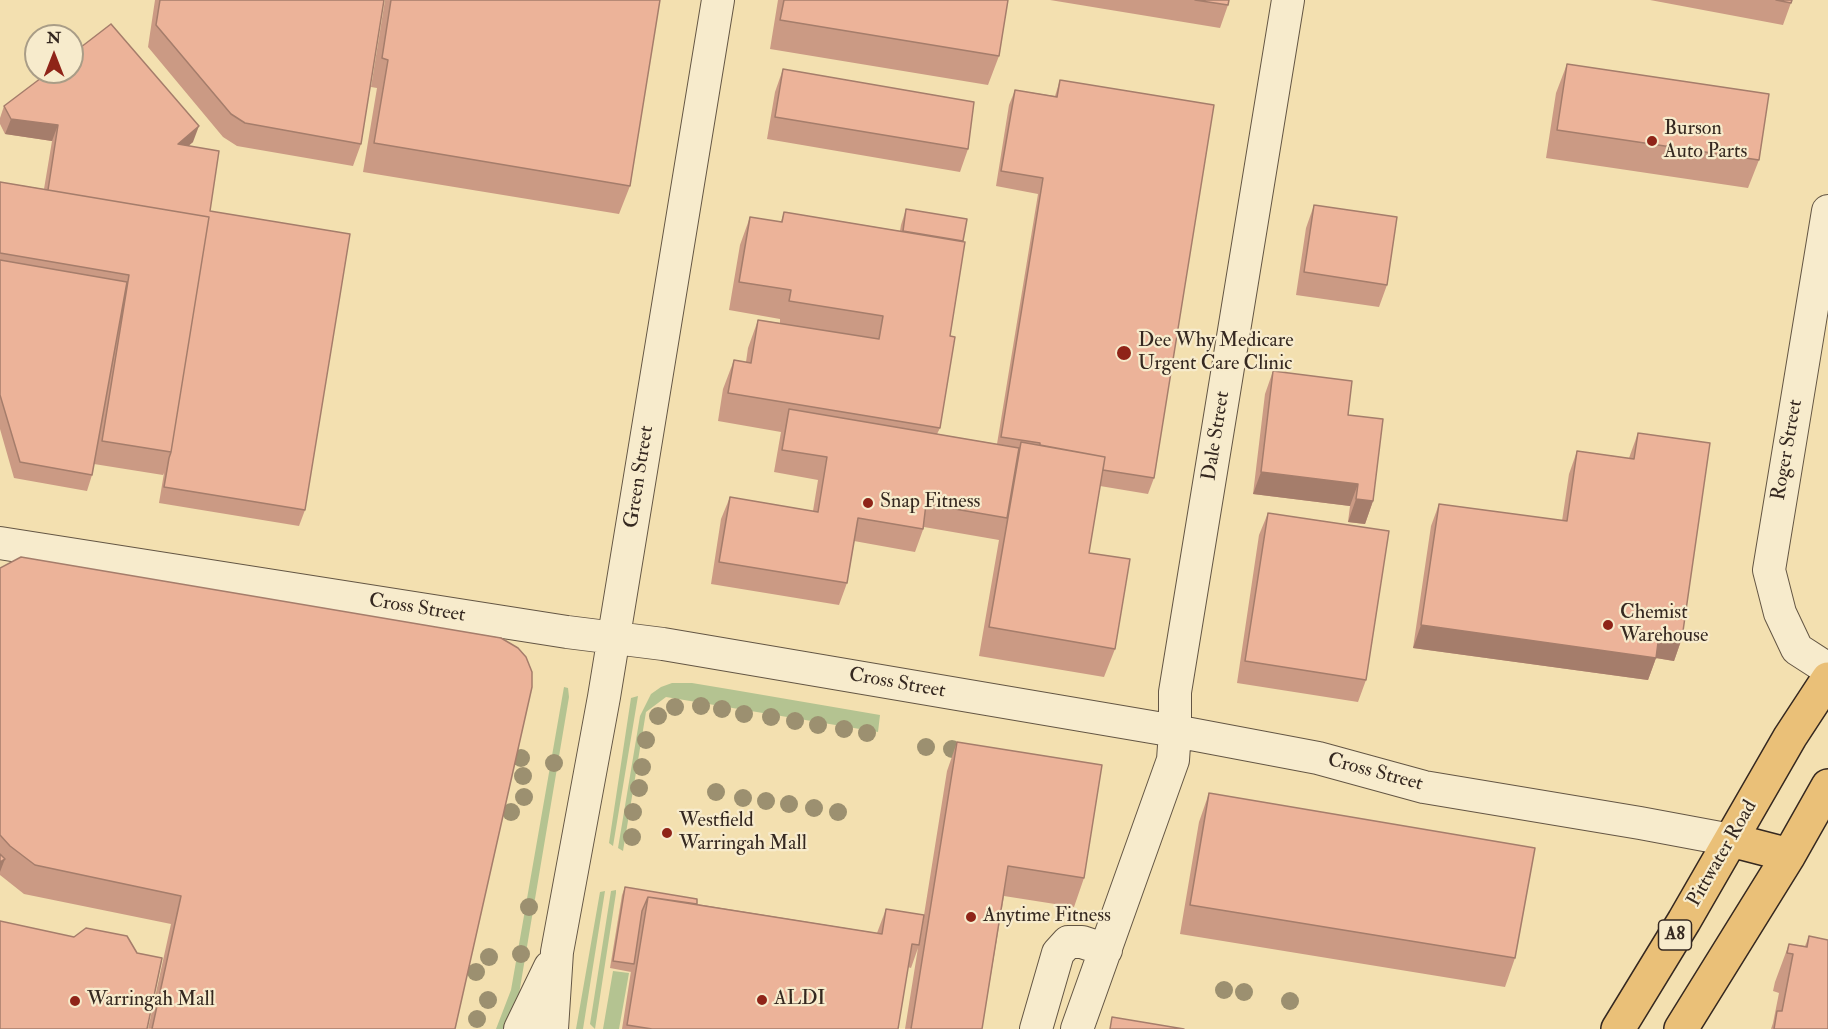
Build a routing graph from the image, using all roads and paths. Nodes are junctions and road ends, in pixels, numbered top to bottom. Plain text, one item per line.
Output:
1 (718, 0) edge
2 (1288, 0) edge
3 (1828, 211) edge
4 (0, 543) edge
5 (613, 639) junction
6 (1828, 669) edge
7 (1828, 679) edge
8 (1175, 731) junction
9 (1828, 786) edge
10 (1731, 840) junction
11 (1789, 855) junction
12 (1106, 950) junction
13 (558, 952) junction
14 (520, 1029) edge
15 (552, 1029) edge
16 (1036, 1029) edge
17 (1077, 1029) edge
18 (1618, 1029) edge
19 (1682, 1029) edge

1 - 5 street, Green Street
2 - 8 street, Dale Street
3 - 6 street, Roger Street
4 - 5 street, Cross Street
5 - 8 street, Cross Street
5 - 13 street, Green Street
7 - 10 highway, Pittwater Road / A8
8 - 10 street, Cross Street
8 - 12 street, Dale Street
9 - 11 highway
10 - 11 highway, Cross Street
10 - 18 highway, Pittwater Road / A8
11 - 19 highway
12 - 16 street
12 - 17 street, Dale Street
13 - 14 street, Green Street
13 - 15 street, Green Street

